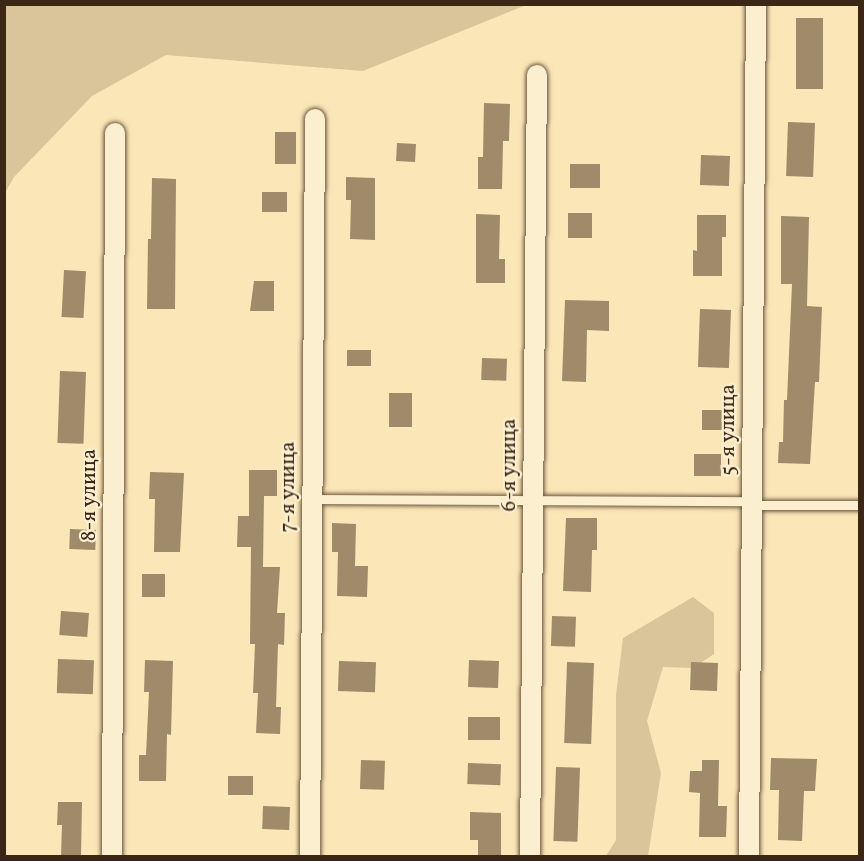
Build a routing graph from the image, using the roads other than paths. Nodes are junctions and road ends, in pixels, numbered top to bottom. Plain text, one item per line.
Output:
1 (756, 4) edge
2 (537, 75) dead end
3 (315, 119) dead end
4 (115, 133) dead end
5 (313, 499) junction
6 (534, 500) junction
7 (752, 503) junction
8 (860, 505) edge
9 (112, 856) edge
10 (310, 856) edge
11 (530, 856) edge
12 (749, 856) edge

1 - 7 street, 5-я улица
2 - 6 street, 6-я улица
3 - 5 street, 7-я улица
4 - 9 street, 8-я улица
5 - 6 lane
5 - 10 street, 7-я улица
6 - 7 lane
6 - 11 street, 6-я улица
7 - 8 lane
7 - 12 street, 5-я улица

